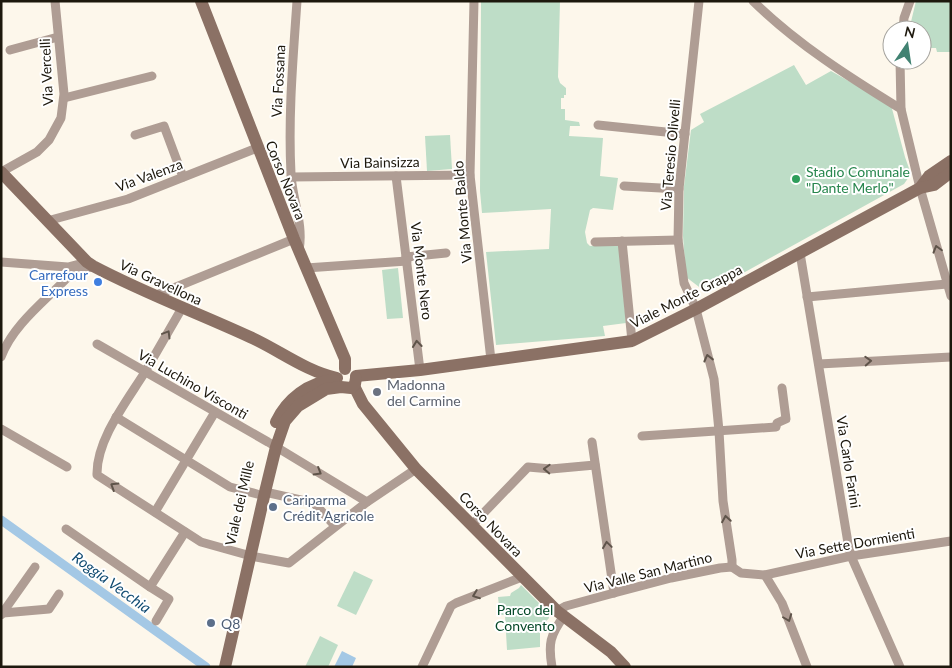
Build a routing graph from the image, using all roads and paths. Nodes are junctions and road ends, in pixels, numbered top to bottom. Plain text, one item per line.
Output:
1 (55, 1) edge
2 (201, 1) edge
3 (297, 1) edge
4 (474, 1) edge
5 (699, 1) edge
6 (753, 1) edge
7 (910, 1) edge
8 (904, 20) edge
9 (58, 37) junction
10 (10, 50) dead end
11 (900, 70) edge
12 (152, 76) dead end
13 (64, 98) junction
14 (901, 108) junction
15 (598, 125) dead end
16 (685, 134) junction
17 (134, 135) dead end
18 (258, 148) junction
19 (951, 161) edge
20 (1, 172) edge
21 (951, 172) edge
22 (470, 175) junction
23 (396, 176) junction
24 (183, 177) junction
25 (291, 177) junction
26 (624, 186) dead end
27 (920, 188) junction
28 (679, 189) junction
29 (47, 221) junction
30 (678, 240) junction
31 (622, 241) junction
32 (595, 242) dead end
33 (296, 245) junction
34 (446, 253) dead end
35 (800, 253) junction
36 (406, 259) junction
37 (1, 262) edge
38 (90, 264) junction
39 (306, 268) junction
40 (947, 284) junction
41 (154, 296) junction
42 (951, 296) edge
43 (807, 297) junction
44 (182, 308) junction
45 (696, 309) junction
46 (632, 341) junction
47 (97, 344) dead end
48 (1, 357) edge
49 (951, 357) edge
50 (490, 360) junction
51 (301, 364) junction
52 (819, 364) junction
53 (420, 370) junction
54 (145, 372) junction
55 (345, 379) junction
56 (782, 388) dead end
57 (304, 391) junction
58 (215, 412) junction
59 (116, 417) junction
60 (1, 429) edge
61 (719, 431) junction
62 (642, 436) dead end
63 (592, 442) dead end
64 (272, 444) junction
65 (188, 462) junction
66 (595, 465) junction
67 (67, 467) dead end
68 (416, 469) junction
69 (261, 493) junction
70 (367, 502) junction
71 (155, 512) junction
72 (472, 525) junction
73 (335, 526) junction
74 (66, 529) dead end
75 (185, 532) junction
76 (951, 541) edge
77 (247, 555) junction
78 (851, 556) junction
79 (35, 567) dead end
80 (732, 567) junction
81 (765, 575) junction
82 (522, 577) junction
83 (150, 587) junction
84 (614, 593) junction
85 (59, 594) dead end
86 (2, 614) edge
87 (561, 614) junction
88 (156, 621) dead end
89 (222, 666) edge
90 (422, 667) edge
91 (552, 667) edge
92 (625, 667) edge
93 (806, 667) edge
94 (900, 667) edge

1 - 9 street, Via Vercelli
2 - 18 street, Corso Novara
3 - 25 street, Via Fossana
4 - 22 street, Via Monte Baldo
5 - 16 street, Via Teresio Olivelli
6 - 14 street
7 - 8 street
9 - 10 street
9 - 13 street, Via Vercelli
11 - 14 street
12 - 13 street
13 - 20 street, Via Vercelli
14 - 27 street
15 - 16 street
16 - 28 street, Via Teresio Olivelli
17 - 24 street
18 - 24 street, Via Valenza
18 - 33 street, Corso Novara
19 - 27 street, Viale Monte Grappa
20 - 29 street, Via Gravellona
21 - 27 street, Viale Monte Grappa
22 - 23 street, Via Bainsizza
22 - 50 street, Via Monte Baldo
23 - 25 street, Via Bainsizza
23 - 36 street, Via Monte Nero
24 - 29 street, Via Valenza
25 - 33 street, Via Fossana
26 - 28 street
27 - 35 street, Viale Monte Grappa
40 -> 27 street
28 - 30 street, Via Teresio Olivelli
29 - 38 street, Via Gravellona
30 - 31 street
30 - 45 street, Via Teresio Olivelli
31 - 32 street
31 - 46 street
33 - 39 street, Corso Novara
33 - 41 street
34 - 36 street
35 - 43 street, Via Carlo Farini
35 - 45 street, Viale Monte Grappa
36 - 39 street
53 -> 36 street, Via Monte Nero
37 - 38 street
38 - 41 street, Via Gravellona
38 - 48 street
39 - 55 street, Corso Novara
40 - 42 street
40 - 43 street
41 - 44 street, Via Gravellona
43 - 52 street, Via Carlo Farini
44 - 51 street, Via Gravellona
54 -> 44 street
45 - 46 street, Viale Monte Grappa
61 -> 45 street, Via Teresio Olivelli
46 - 50 street, Viale Monte Grappa
47 - 54 street, Via Luchino Visconti
52 -> 49 street
50 - 53 street, Viale Monte Grappa
51 - 55 street, Via Gravellona
51 - 57 street
52 - 78 street, Via Carlo Farini
53 - 55 street, Viale Monte Grappa
54 - 58 street, Via Luchino Visconti
54 - 59 street
55 - 57 street, Viale dei Mille
55 - 64 street, Viale dei Mille
55 - 68 street, Corso Novara
56 - 61 street
57 - 64 street, Viale dei Mille
58 - 64 street, Via Luchino Visconti
58 - 65 street
59 - 65 street
71 -> 59 street
60 - 67 street
61 - 62 street
80 -> 61 street, Via Teresio Olivelli
63 - 66 street
64 - 69 street, Viale dei Mille
64 -> 70 street, Via Luchino Visconti
65 - 69 street
65 - 71 street
66 -> 72 street
84 -> 66 street
68 - 70 street
68 - 72 street, Corso Novara
69 - 73 street
69 - 77 street, Viale dei Mille
70 - 73 street
71 - 75 street
72 - 82 street, Corso Novara
73 - 77 street
74 - 83 street
75 - 77 street
75 - 83 street
76 - 78 street, Via Sette Dormienti
77 - 89 street, Viale dei Mille
78 - 81 street, Via Sette Dormienti
78 - 94 street, Via Carlo Farini
79 - 86 street
80 - 81 street, Via Valle San Martino
80 - 84 street, Via Valle San Martino
81 -> 93 street
82 - 87 street, Corso Novara
82 -> 90 street
83 - 88 street
84 - 87 street, Via Valle San Martino
85 - 86 street
87 - 91 street
87 - 92 street, Corso Novara

